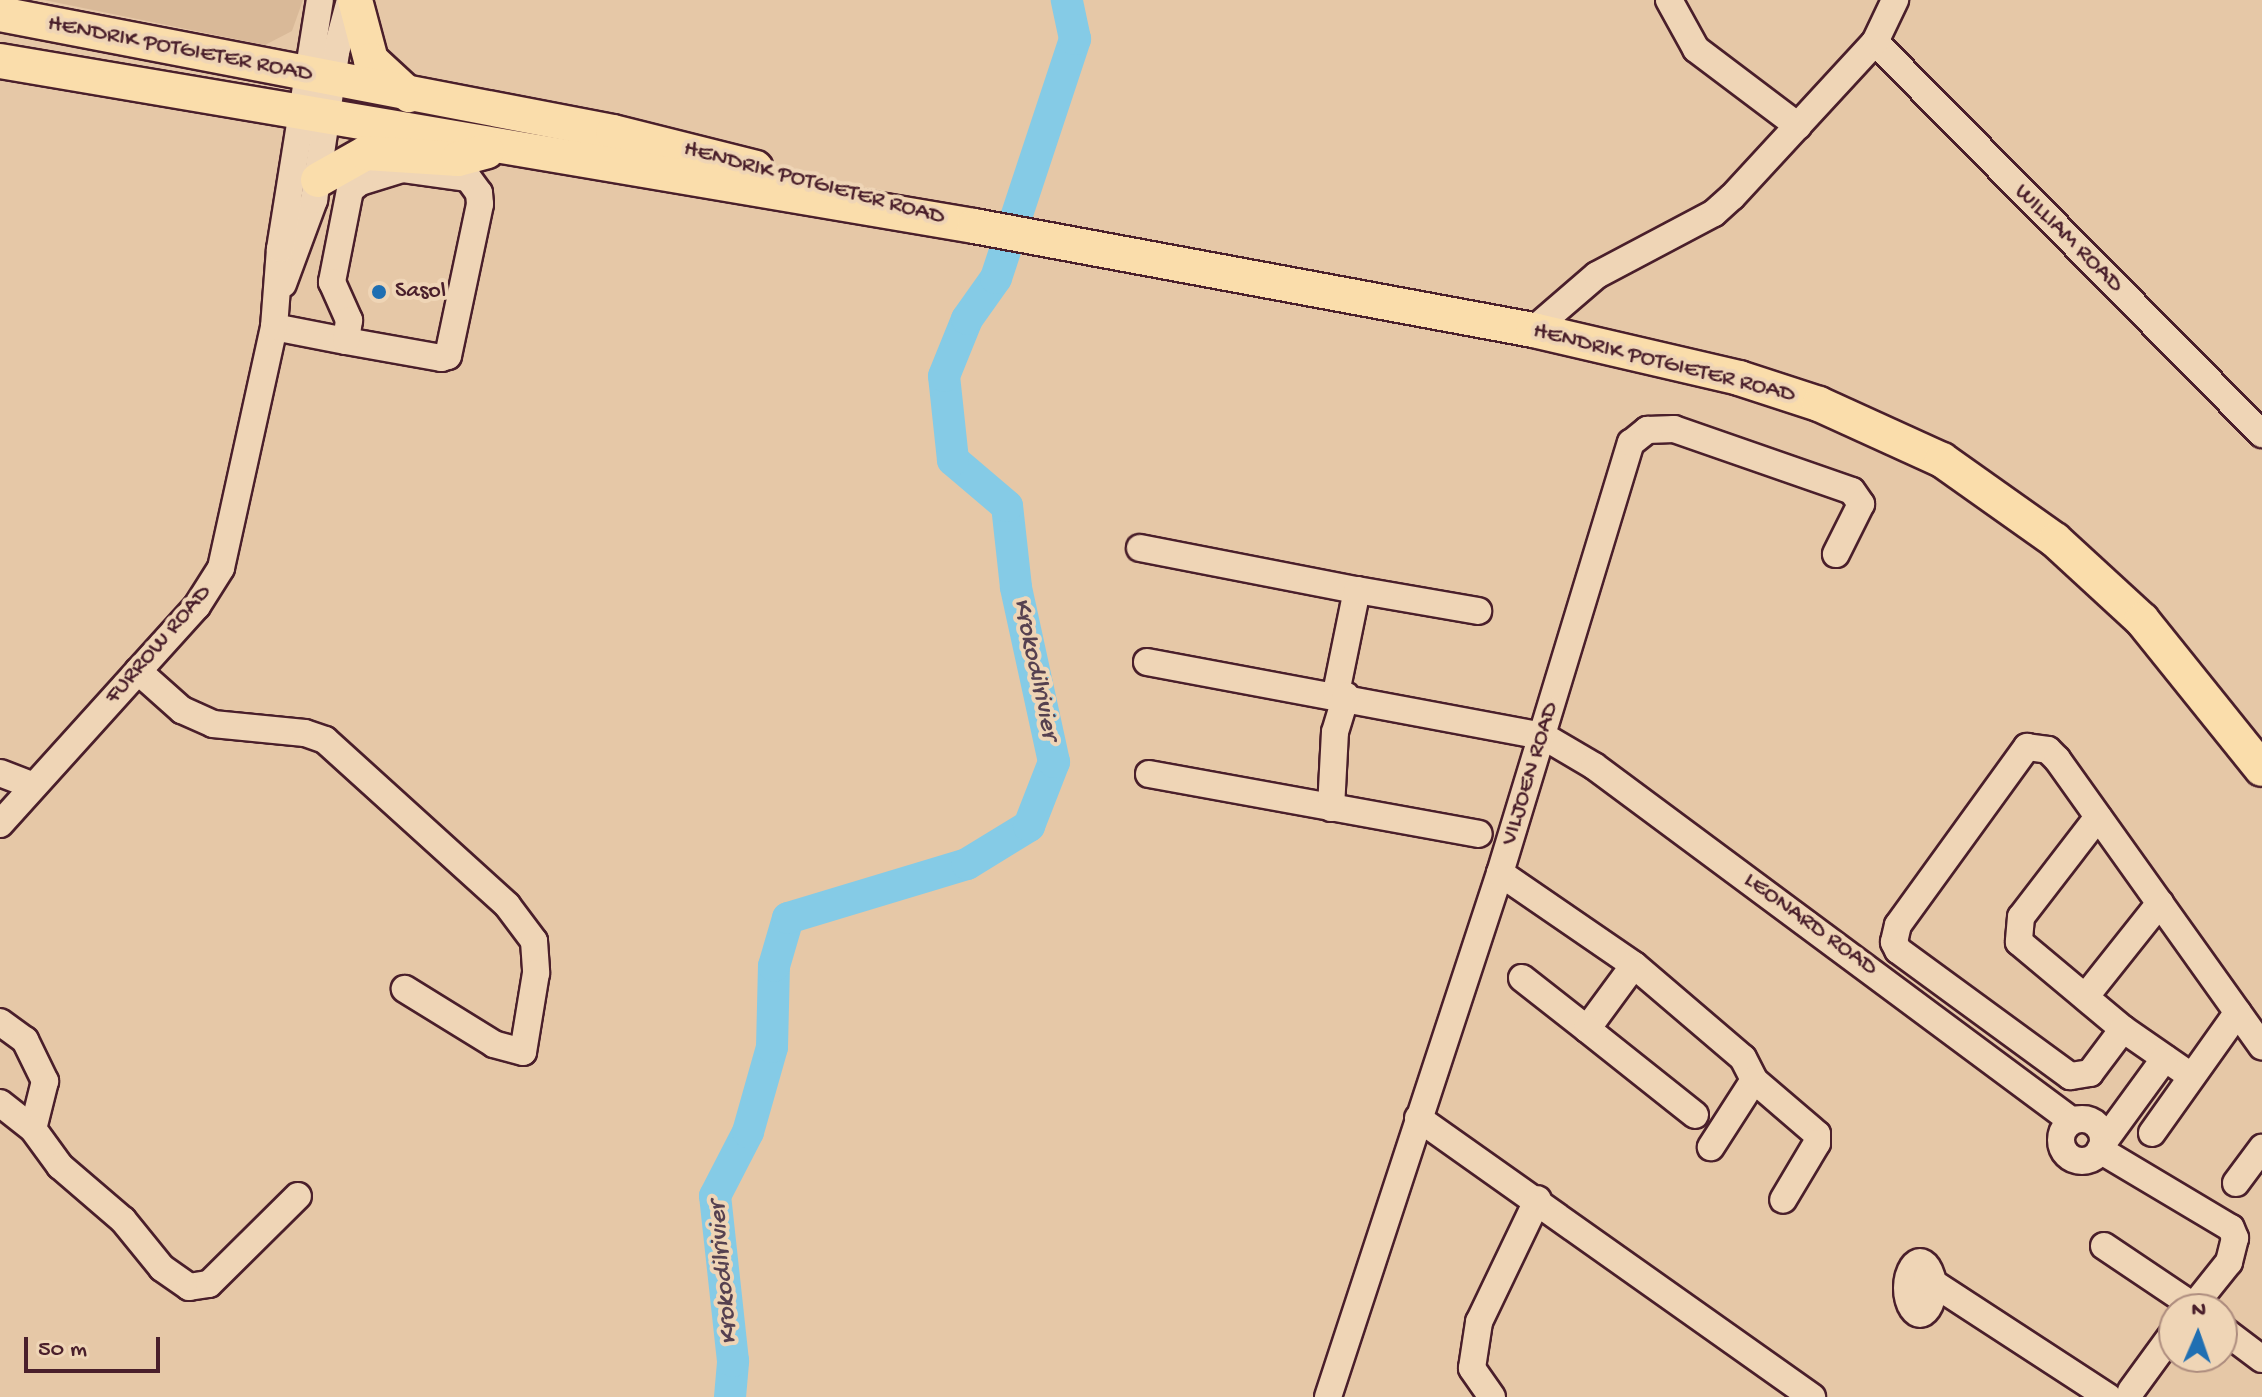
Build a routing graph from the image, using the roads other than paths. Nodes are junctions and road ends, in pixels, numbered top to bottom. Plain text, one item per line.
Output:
1 (320, 0) edge
2 (352, 0) edge
3 (1669, 0) edge
4 (1895, 0) edge
5 (0, 14) edge
6 (1875, 42) junction
7 (0, 61) edge
8 (320, 77) junction
9 (409, 95) junction
10 (316, 114) junction
11 (1798, 126) junction
12 (502, 145) junction
13 (318, 180) junction
14 (966, 224) junction
15 (280, 290) junction
16 (274, 327) junction
17 (1533, 330) junction
18 (346, 341) junction
19 (2262, 434) edge
20 (1140, 548) dead end
21 (1836, 554) dead end
22 (1357, 590) junction
23 (1478, 611) dead end
24 (1147, 662) dead end
25 (138, 671) junction
26 (1341, 694) junction
27 (1543, 736) junction
28 (2262, 769) edge
29 (0, 773) edge
30 (1149, 774) dead end
31 (34, 786) junction
32 (1331, 808) junction
33 (2098, 817) junction
34 (0, 824) edge
35 (1479, 834) dead end
36 (1500, 873) junction
37 (2160, 903) junction
38 (1634, 965) junction
39 (1522, 978) dead end
40 (405, 989) dead end
41 (2086, 996) junction
42 (2238, 1012) junction
43 (0, 1022) edge
44 (1587, 1029) junction
45 (2123, 1029) junction
46 (2262, 1046) edge
47 (2156, 1053) junction
48 (2191, 1076) junction
49 (1754, 1080) junction
50 (0, 1103) edge
51 (1695, 1115) dead end
52 (1418, 1118) junction
53 (33, 1129) junction
54 (2152, 1133) dead end
55 (2093, 1135) junction
56 (1711, 1147) dead end
57 (2262, 1148) edge
58 (2236, 1183) dead end
59 (298, 1196) dead end
60 (1538, 1199) junction
61 (1783, 1200) dead end
62 (2104, 1246) dead end
63 (1927, 1279) dead end
64 (2177, 1293) edge
65 (2201, 1293) edge
66 (2238, 1341) edge
67 (2158, 1352) edge
68 (2262, 1359) edge
69 (2123, 1395) edge
70 (1328, 1397) edge
71 (1492, 1397) edge
72 (1812, 1397) edge

1 - 8 street
2 - 8 street
2 - 9 main road
3 - 11 street
4 - 6 street
5 - 8 main road, HENDRIK POTGIETER ROAD
6 - 11 street
6 - 19 street, WILLIAM ROAD
7 - 10 main road, HENDRIK POTGIETER ROAD
8 - 9 main road, HENDRIK POTGIETER ROAD
8 - 10 street
9 - 14 main road, HENDRIK POTGIETER ROAD
10 - 12 main road, HENDRIK POTGIETER ROAD
10 - 13 street, FURROW ROAD
10 - 15 street, FURROW ROAD
11 - 17 street
12 - 13 main road
12 - 14 main road, HENDRIK POTGIETER ROAD
13 - 15 street, FURROW ROAD
14 - 17 main road, HENDRIK POTGIETER ROAD
15 - 16 street, FURROW ROAD
16 - 18 street
16 - 25 street, FURROW ROAD
17 - 28 main road, HENDRIK POTGIETER ROAD
18 - 18 street
20 - 22 street
21 - 27 street, VILJOEN ROAD
22 - 23 street
22 - 26 street
24 - 26 street, LEONARD ROAD
25 - 31 street, FURROW ROAD
25 - 40 street
26 - 27 street, LEONARD ROAD
26 - 32 street
27 - 36 street, VILJOEN ROAD
27 - 55 street, LEONARD ROAD
29 - 31 street
30 - 32 street
31 - 34 street, FURROW ROAD
32 - 35 street
33 - 37 street
33 - 41 street
33 - 45 street
36 - 38 street
36 - 52 street, VILJOEN ROAD
37 - 41 street
37 - 42 street
38 - 44 street
38 - 49 street
39 - 44 street
41 - 45 street
42 - 46 street
42 - 48 street
43 - 53 street
44 - 51 street
45 - 47 street
47 - 48 street
47 - 55 street
48 - 54 street
49 - 56 street
49 - 61 street
50 - 53 street
52 - 60 street
52 - 70 street, VILJOEN ROAD
53 - 59 street
55 - 65 street, LEONARD ROAD
57 - 58 street
60 - 71 street
60 - 72 street
62 - 64 street
63 - 69 street
66 - 68 street
67 - 69 street

